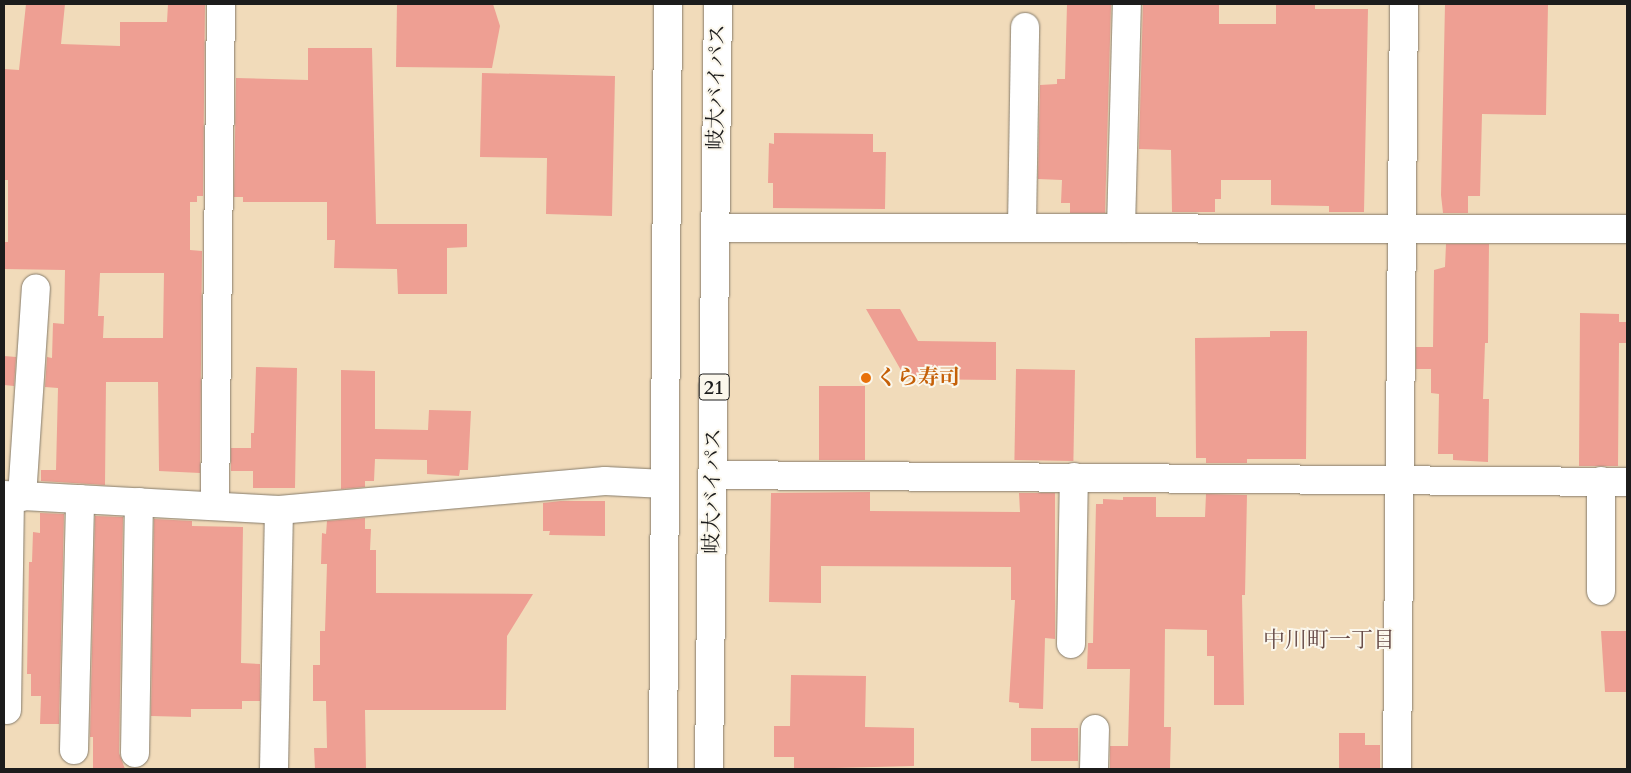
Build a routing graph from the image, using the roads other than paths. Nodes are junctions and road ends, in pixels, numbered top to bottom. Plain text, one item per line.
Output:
1 (222, 4) edge
2 (668, 4) edge
3 (718, 4) edge
4 (1127, 4) edge
5 (1404, 4) edge
6 (1025, 27) dead end
7 (1022, 227) junction
8 (716, 228) junction
9 (1121, 228) junction
10 (1627, 229) edge
11 (1403, 230) junction
12 (36, 288) dead end
13 (713, 475) junction
14 (1074, 477) junction
15 (1399, 479) junction
16 (1600, 481) junction
17 (1627, 482) edge
18 (665, 484) junction
19 (12, 496) edge
20 (80, 499) junction
21 (139, 502) junction
22 (214, 506) junction
23 (278, 510) junction
24 (1600, 591) dead end
25 (1071, 644) dead end
26 (7, 710) dead end
27 (1095, 729) dead end
28 (74, 750) dead end
29 (135, 753) dead end
30 (274, 769) edge
31 (663, 769) edge
32 (709, 769) edge
33 (1094, 769) edge
34 (1397, 769) edge

1 - 22 main road
2 - 18 main road
3 - 8 main road, 岐大バイパス / 21
4 - 9 main road
5 - 11 main road
6 - 7 main road
7 - 8 main road
7 - 9 main road
8 - 13 main road, 岐大バイパス / 21
9 - 11 main road
10 - 11 main road
11 - 15 main road
12 - 19 main road
13 - 14 main road
13 - 32 main road, 岐大バイパス / 21
14 - 15 main road
14 - 25 main road
15 - 16 main road
15 - 34 main road
16 - 17 main road
16 - 24 main road
18 - 23 main road
18 - 31 main road
19 - 20 main road
19 - 26 main road
20 - 21 main road
20 - 28 main road
21 - 22 main road
21 - 29 main road
22 - 23 main road
23 - 30 main road
27 - 33 main road

